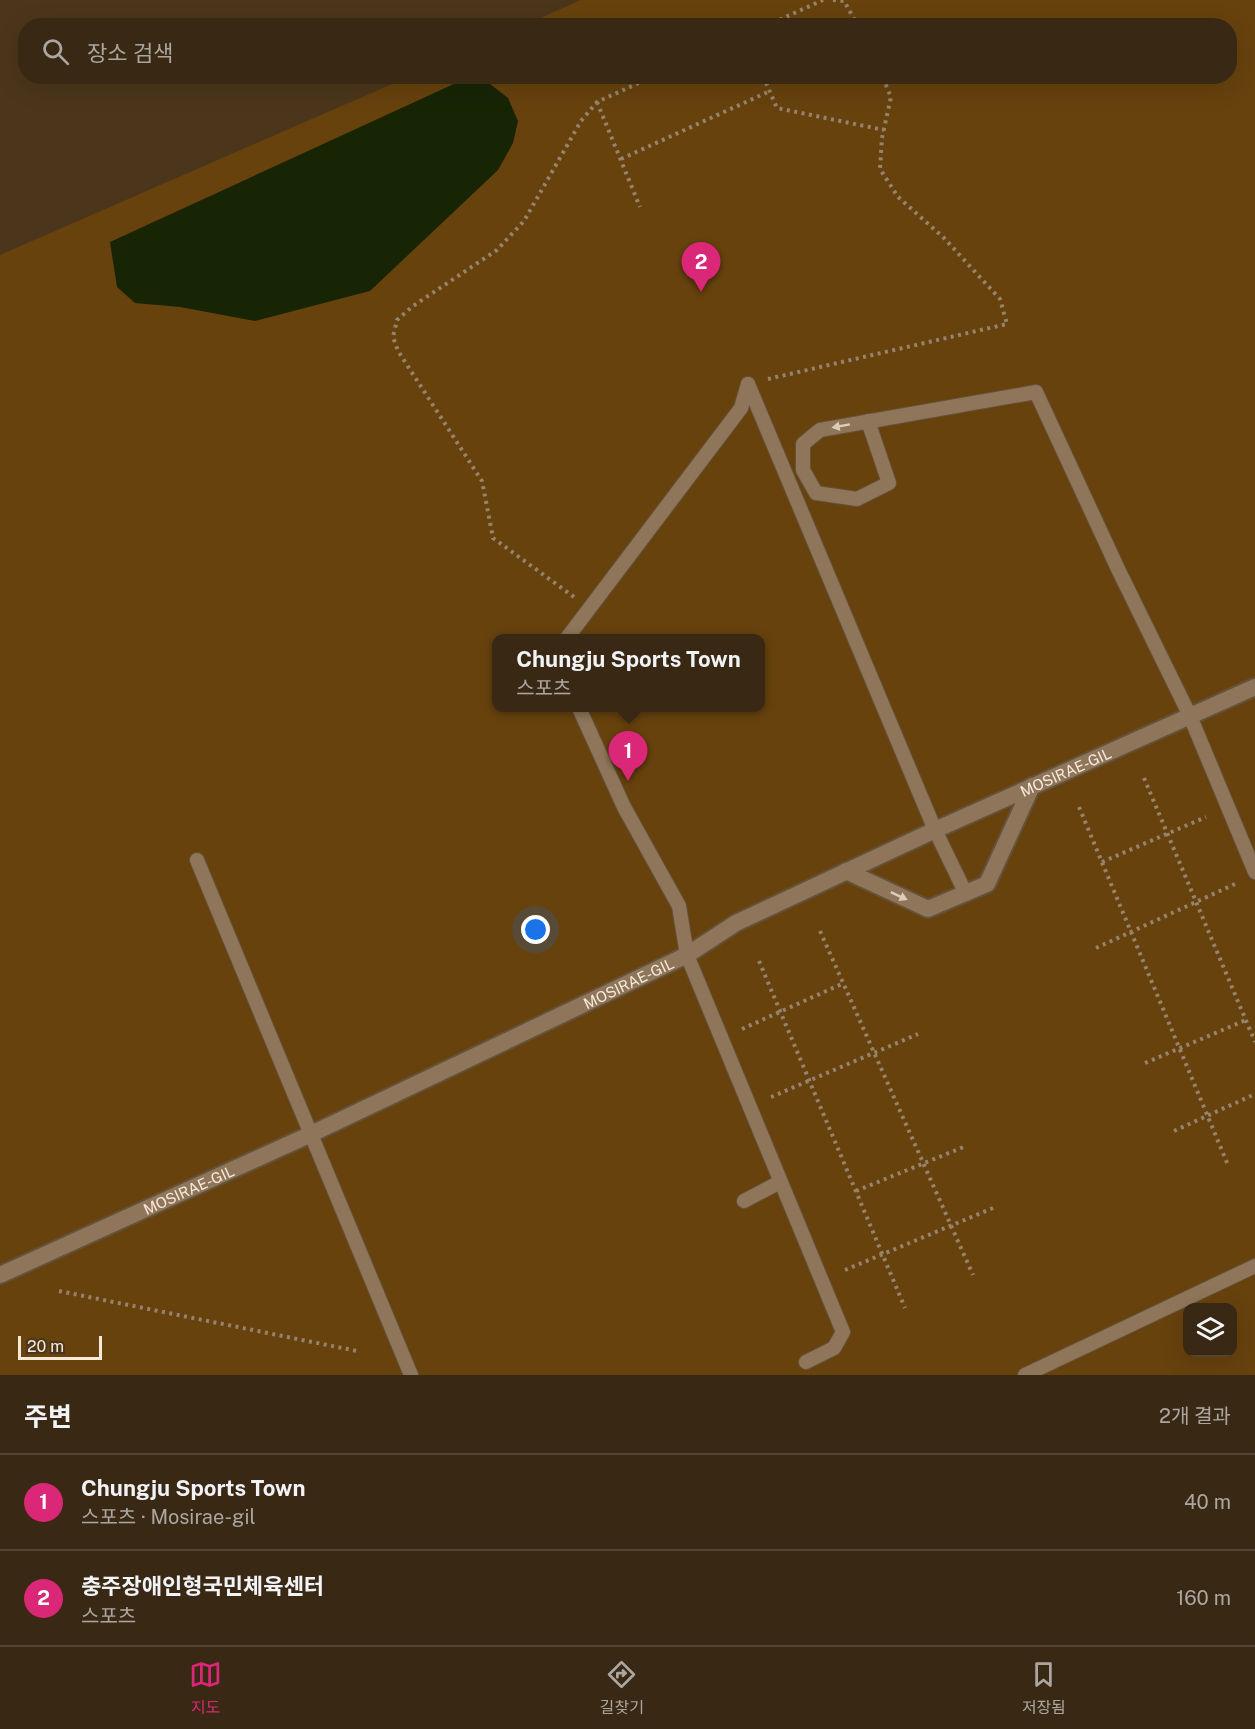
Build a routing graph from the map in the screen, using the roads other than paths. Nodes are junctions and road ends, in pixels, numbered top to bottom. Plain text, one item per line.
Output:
1 (868, 421) junction
2 (571, 634) edge
3 (1255, 687) edge
4 (581, 712) edge
5 (1190, 716) junction
6 (1032, 786) junction
7 (935, 830) junction
8 (197, 860) dead end
9 (846, 872) junction
10 (1255, 872) edge
11 (966, 894) junction
12 (687, 956) junction
13 (309, 1135) junction
14 (780, 1182) junction
15 (744, 1201) dead end
16 (1255, 1266) edge
17 (0, 1275) edge
18 (806, 1362) dead end
19 (411, 1375) edge
20 (1025, 1375) edge

1 -> 1 lane
1 - 5 lane
2 - 7 lane
3 - 5 street, MOSIRAE-GIL
4 - 12 lane
5 - 6 street, MOSIRAE-GIL
5 - 10 lane
6 - 7 street, MOSIRAE-GIL
6 - 11 street
7 - 9 street, MOSIRAE-GIL
7 - 11 lane
8 - 13 lane
9 -> 11 street
9 - 12 street, MOSIRAE-GIL
12 - 13 street, MOSIRAE-GIL
12 - 14 lane
13 - 17 street, MOSIRAE-GIL
13 - 19 lane
14 - 15 lane
14 - 18 lane
16 - 20 lane

